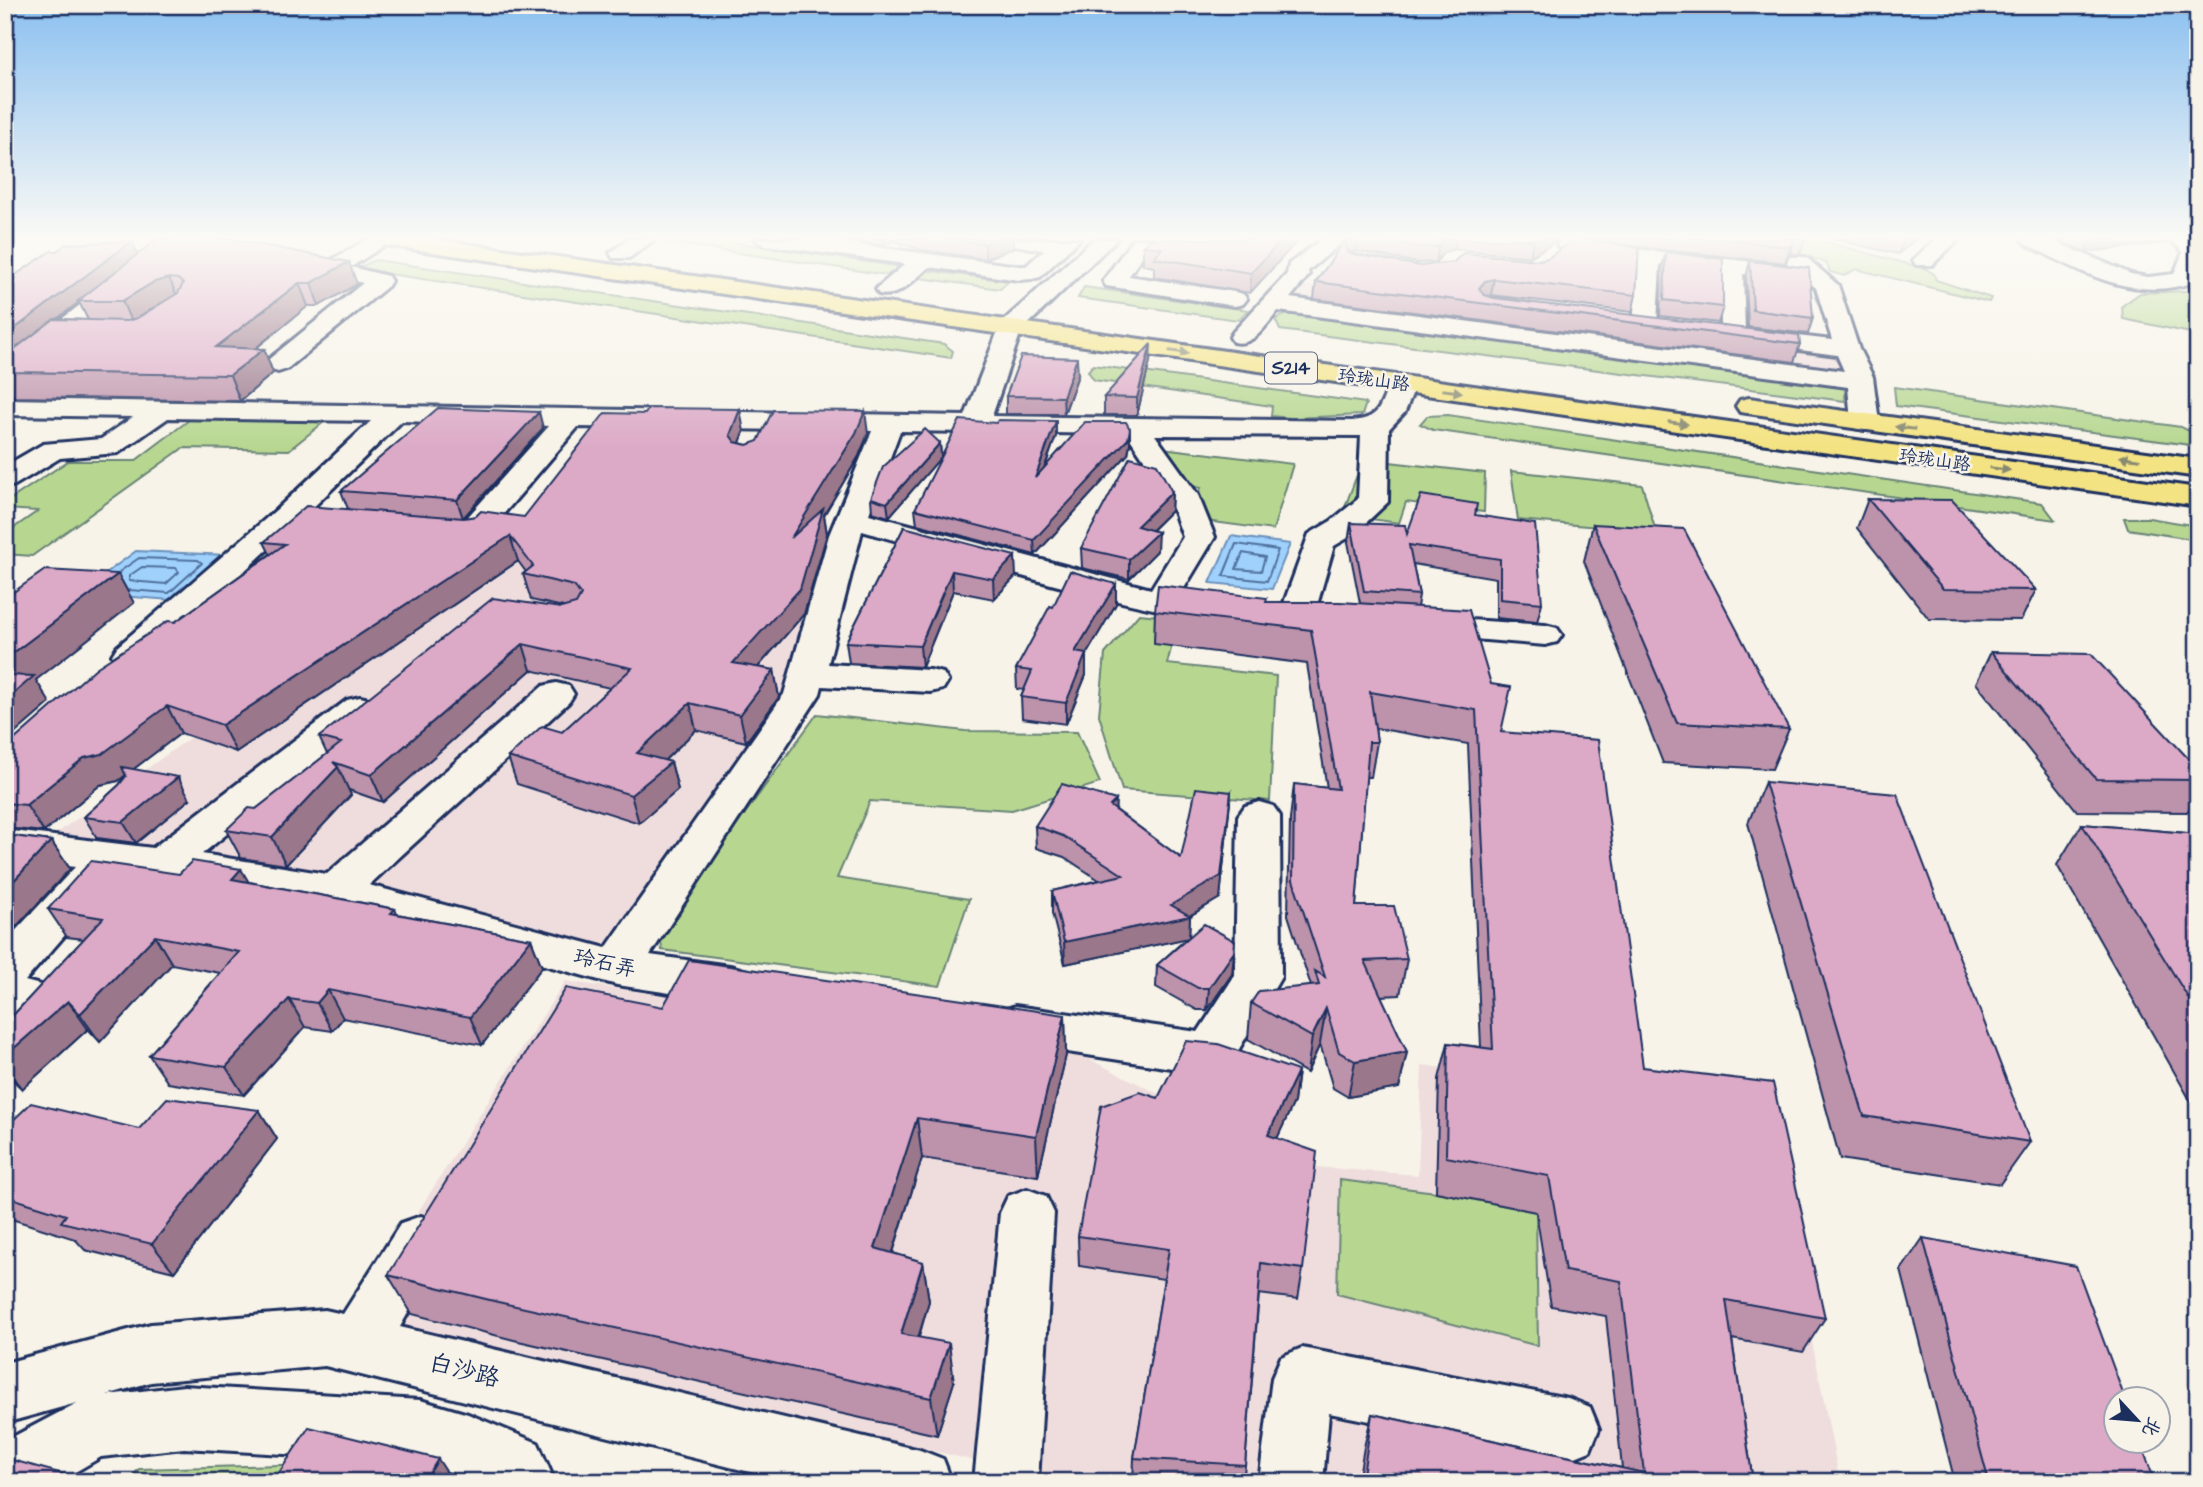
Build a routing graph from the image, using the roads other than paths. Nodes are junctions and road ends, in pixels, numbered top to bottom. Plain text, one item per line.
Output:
1 (92, 308) edge
2 (346, 308) edge
3 (872, 308) edge
4 (1029, 308) edge
5 (1268, 308) edge
6 (1314, 308) edge
7 (1646, 308) edge
8 (1733, 308) edge
9 (1834, 308) edge
10 (1033, 309) junction
11 (1618, 321) edge
12 (1645, 324) junction
13 (1670, 327) edge
14 (1010, 328) junction
15 (1708, 332) edge
16 (60, 334) junction
17 (99, 334) edge
18 (1733, 335) junction
19 (1242, 337) junction
20 (1298, 345) dead end
21 (1847, 349) junction
22 (278, 364) dead end
23 (6, 375) edge
24 (1860, 381) junction
25 (1403, 384) junction
26 (1727, 403) dead end
27 (161, 410) junction
28 (395, 413) junction
29 (570, 419) junction
30 (1865, 422) junction
31 (889, 423) junction
32 (976, 424) junction
33 (1135, 426) junction
34 (1375, 428) junction
35 (10, 429) edge
36 (127, 434) junction
37 (53, 450) junction
38 (2198, 468) edge
39 (5, 479) edge
40 (2198, 497) edge
41 (286, 516) junction
42 (326, 519) edge
43 (852, 519) junction
44 (419, 527) edge
45 (1160, 601) junction
46 (1392, 625) edge
47 (1545, 635) dead end
48 (109, 673) edge
49 (807, 674) junction
50 (930, 681) dead end
51 (388, 686) edge
52 (556, 694) dead end
53 (96, 814) edge
54 (1259, 816) dead end
55 (5, 844) edge
56 (54, 850) junction
57 (109, 857) junction
58 (161, 864) junction
59 (335, 892) junction
60 (617, 968) junction
61 (15, 990) edge
62 (769, 990) edge
63 (976, 1020) edge
64 (444, 1204) edge
65 (1027, 1213) dead end
66 (357, 1345) junction
67 (5, 1393) edge
68 (1568, 1429) dead end
69 (5, 1476) edge
70 (523, 1482) edge
71 (920, 1482) edge
72 (1006, 1482) edge
73 (1291, 1482) edge

1 - 16 street
2 - 22 street
3 - 14 main road, 玲珑山路 / S214
4 - 10 main road, S214
5 - 19 street
6 - 24 street
7 - 12 street
8 - 18 street
9 - 21 street
10 - 14 street
10 - 19 main road, S214
11 - 12 street
12 - 13 street
14 -> 25 main road, 玲珑山路 / S214
14 - 32 street
15 - 18 street
16 - 17 street
16 - 23 street
18 - 21 street
19 - 20 main road, S214
21 - 24 street
24 - 30 street
25 - 34 street
25 -> 40 main road, 玲珑山路 / S214
26 - 30 main road, 玲珑山路
27 - 28 street
27 - 35 street
27 - 36 street
28 - 29 street
28 - 41 street
29 - 31 street
29 - 44 street
38 -> 30 main road, 玲珑山路
31 - 32 street
31 - 43 street
32 - 33 street
33 - 34 street
33 - 45 street
34 - 45 street
35 - 36 street
35 - 37 street
36 - 37 street
37 - 39 street
41 - 42 street
41 - 48 street
43 - 45 street
43 - 49 street
46 - 47 street
49 - 50 street
49 - 60 street
51 - 58 street
52 - 59 street
53 - 56 street
54 - 63 street
55 - 56 street, 玲石弄
56 - 57 street, 玲石弄
57 - 58 street, 玲石弄
57 - 61 street
58 - 59 street, 玲石弄
59 - 60 street, 玲石弄
60 - 62 street, 玲石弄
64 - 66 street
65 - 72 street
66 - 67 street, 白沙路
66 - 71 street, 白沙路
68 - 73 street
69 - 70 street

